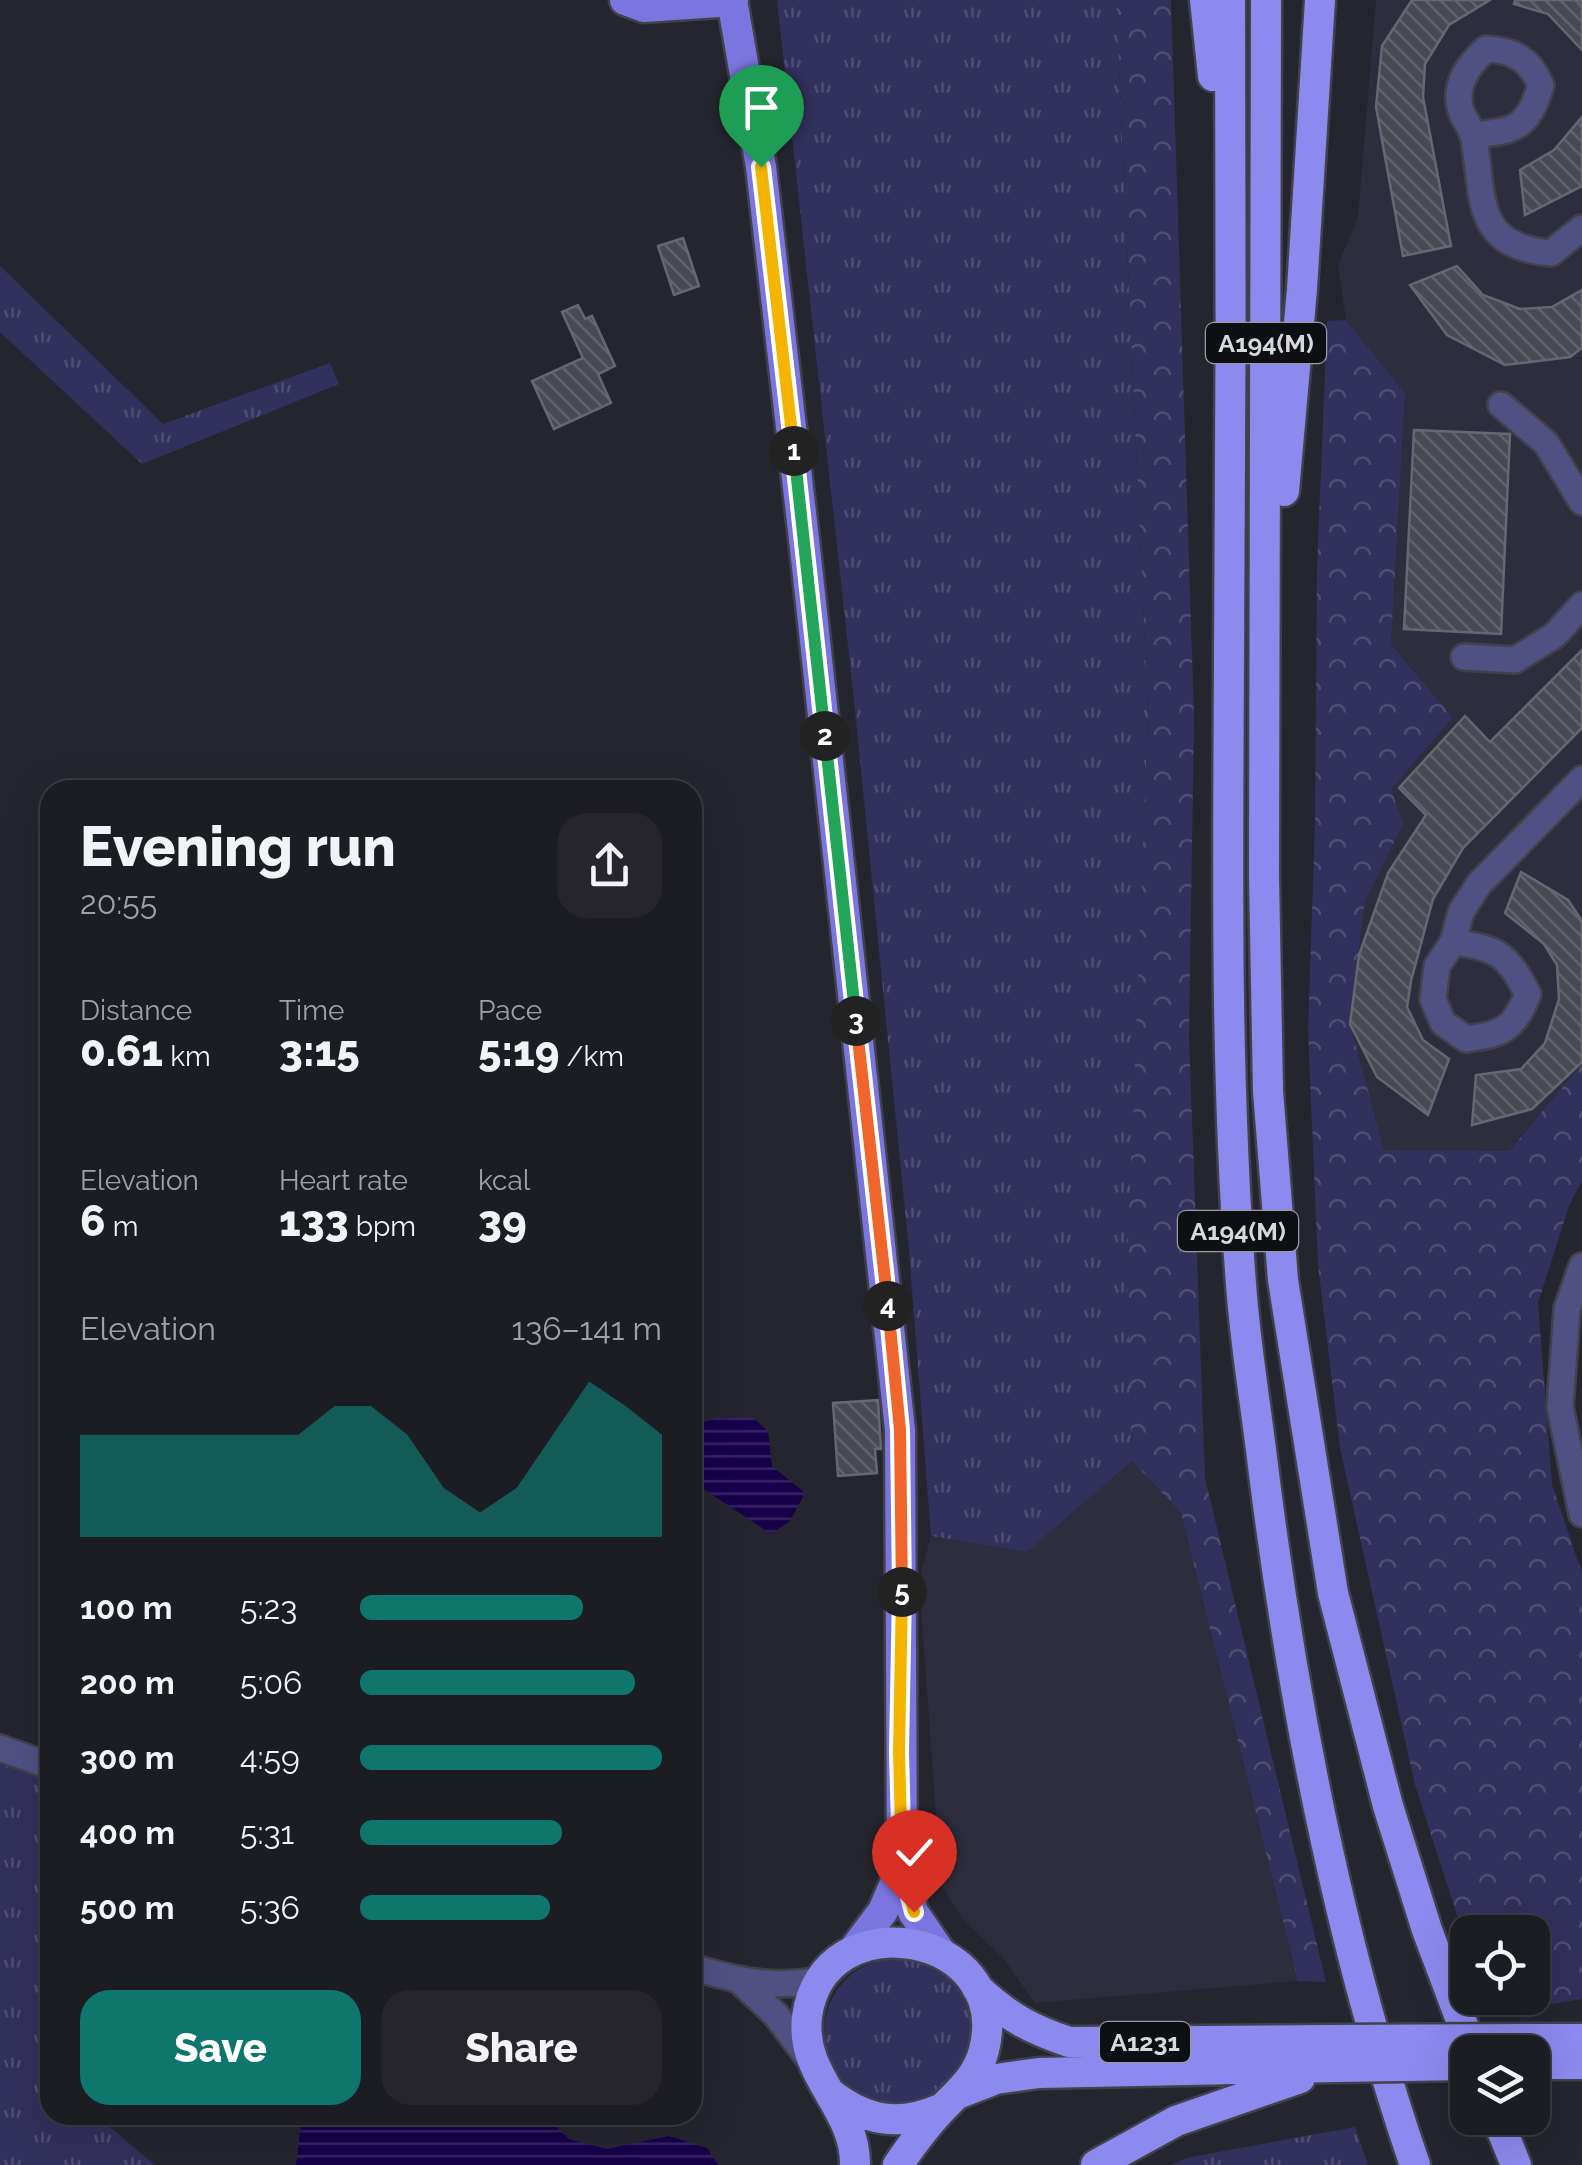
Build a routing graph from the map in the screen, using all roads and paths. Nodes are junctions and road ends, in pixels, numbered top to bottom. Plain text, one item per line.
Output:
1 (625, 0) edge
2 (732, 0) edge
3 (1205, 0) edge
4 (1230, 0) edge
5 (1266, 0) edge
6 (1320, 0) edge
7 (1473, 135) dead end
8 (1582, 228) edge
9 (1232, 278) junction
10 (1502, 405) dead end
11 (1582, 502) edge
12 (1582, 605) edge
13 (1464, 656) dead end
14 (1266, 686) junction
15 (1582, 779) edge
16 (1453, 942) dead end
17 (1582, 1266) edge
18 (1582, 1514) edge
19 (0, 1748) edge
20 (40, 1762) edge
21 (902, 1867) junction
22 (853, 1952) junction
23 (941, 1953) junction
24 (702, 1970) edge
25 (821, 1980) junction
26 (741, 1982) junction
27 (977, 1988) junction
28 (1466, 2035) edge
29 (1582, 2039) edge
30 (1332, 2054) junction
31 (1554, 2058) edge
32 (810, 2060) junction
33 (1450, 2064) edge
34 (831, 2094) junction
35 (951, 2100) junction
36 (1503, 2135) edge
37 (855, 2165) edge
38 (898, 2165) edge
39 (1096, 2165) edge
40 (1415, 2165) edge
41 (1516, 2165) edge

1 - 2 main road
2 - 21 main road
3 - 9 highway, A194(M)
4 - 9 highway, A194(M)
5 - 14 highway, A194(M)
6 - 14 highway, A194(M)
7 - 8 street
9 - 40 highway, A194(M)
10 - 11 street
12 - 13 street
14 - 28 highway, A194(M)
15 - 16 street
17 - 18 street
19 - 20 street
21 - 22 main road
21 - 23 main road
22 - 23 highway
22 - 25 highway
23 - 27 highway
24 - 26 street
25 - 26 street
25 - 32 highway
26 - 32 street
27 - 30 highway, A1231
27 - 35 highway
29 - 31 highway, A1231
30 - 31 highway, A1231, bridge
30 - 33 highway, A1231, bridge
30 - 35 highway, A1231
30 - 39 highway, A1231
32 - 34 highway
34 - 35 highway
34 - 37 highway
35 - 38 highway
36 - 41 highway

